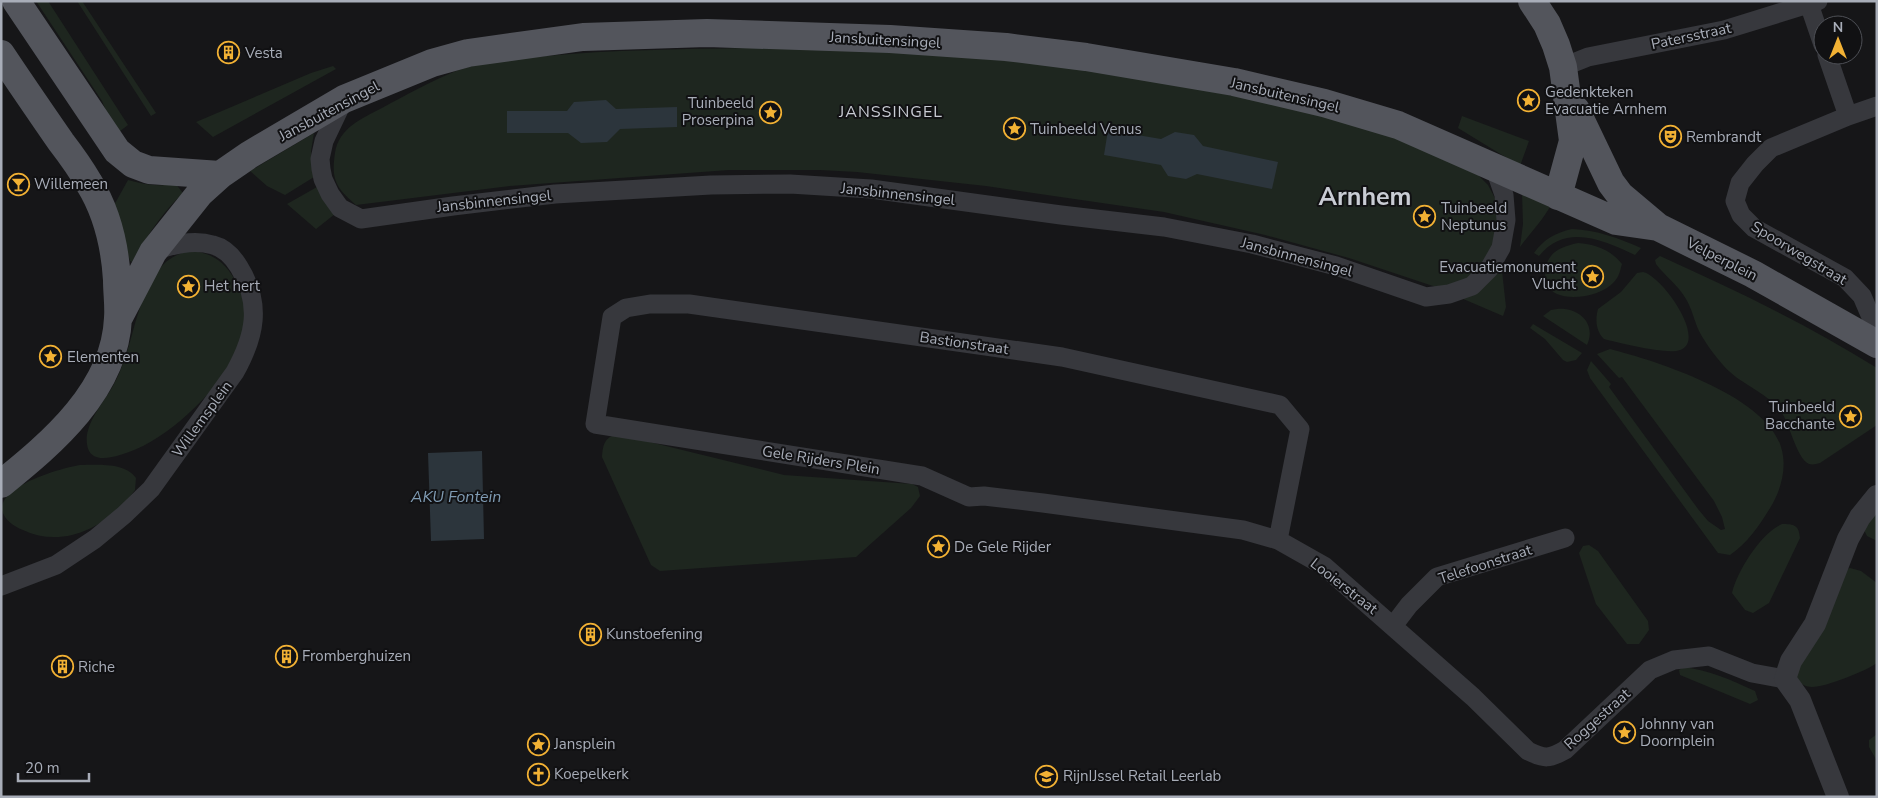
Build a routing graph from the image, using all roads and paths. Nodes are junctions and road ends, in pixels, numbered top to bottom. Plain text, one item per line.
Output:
1 (16, 1) edge
2 (1532, 1) edge
3 (1813, 3) edge
4 (1, 54) edge
5 (1830, 65) edge
6 (1564, 77) junction
7 (344, 99) junction
8 (1877, 106) edge
9 (1848, 116) junction
10 (1496, 169) junction
11 (220, 176) junction
12 (1558, 196) junction
13 (1658, 227) junction
14 (152, 252) junction
15 (118, 319) junction
16 (1877, 331) edge
17 (1877, 344) edge
18 (595, 424) joint
19 (1, 484) edge
20 (1877, 496) edge
21 (1043, 504) joint
22 (1565, 538) dead end
23 (1278, 540) junction
24 (1, 586) edge
25 (1393, 626) junction
26 (1785, 679) junction
27 (1538, 756) joint
28 (1838, 797) edge

1 - 11 main road
2 - 6 main road
3 - 6 street, Patersstraat
4 - 15 main road
5 - 9 street
6 - 12 main road
6 - 13 main road
7 - 10 main road, Jansbuitensingel
7 - 10 street, Jansbinnensingel
7 - 11 main road, Jansbuitensingel
8 - 9 street, Spoorwegstraat
9 - 16 street, Spoorwegstraat
10 - 12 main road, Jansbuitensingel
11 - 14 main road, Jansbuitensingel
12 - 13 main road, Velperplein
13 - 17 main road, Velperplein
14 - 15 main road
14 - 24 street, Willemsplein
15 - 19 main road
18 - 21 street, Gele Rijders Plein
18 - 23 street, Bastionstraat
20 - 26 street
21 - 23 street, Looierstraat
22 - 25 street, Telefoonstraat
23 - 25 street, Looierstraat
25 - 27 street, Looierstraat
26 - 27 street, Roggestraat
26 - 28 street

